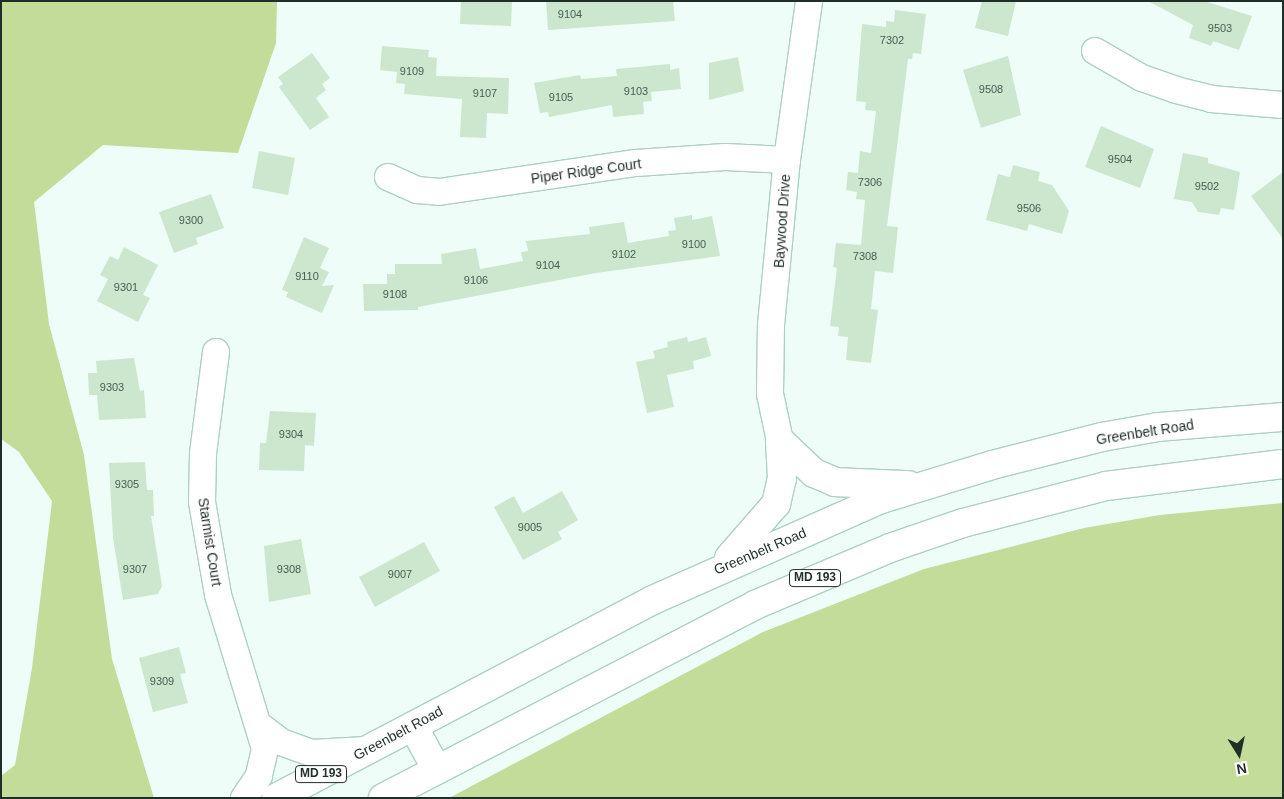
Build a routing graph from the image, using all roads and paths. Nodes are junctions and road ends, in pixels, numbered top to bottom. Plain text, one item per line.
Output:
1 (809, 1) edge
2 (1095, 51) dead end
3 (1283, 105) edge
4 (787, 160) junction
5 (388, 177) dead end
6 (216, 352) dead end
7 (1283, 417) edge
8 (780, 441) junction
9 (1283, 464) edge
10 (924, 486) junction
11 (720, 568) junction
12 (260, 726) junction
13 (413, 726) junction
14 (366, 750) junction
15 (438, 770) junction
16 (244, 798) edge
17 (276, 798) edge
18 (383, 798) edge

1 - 4 street, Baywood Drive
2 - 3 street
4 - 5 street, Piper Ridge Court
4 - 8 street, Baywood Drive
6 - 12 street, Starmist Court
7 - 10 main road, Greenbelt Road / MD 193
8 - 10 main road
8 - 11 main road
9 - 15 main road, MD 193
10 - 11 main road, Greenbelt Road / MD 193
11 - 13 main road, Greenbelt Road / MD 193
12 - 14 street
12 - 16 street, Starmist Court
13 - 14 main road, Greenbelt Road / MD 193
13 - 15 main road
14 - 17 main road, Greenbelt Road / MD 193
15 - 18 main road, MD 193

